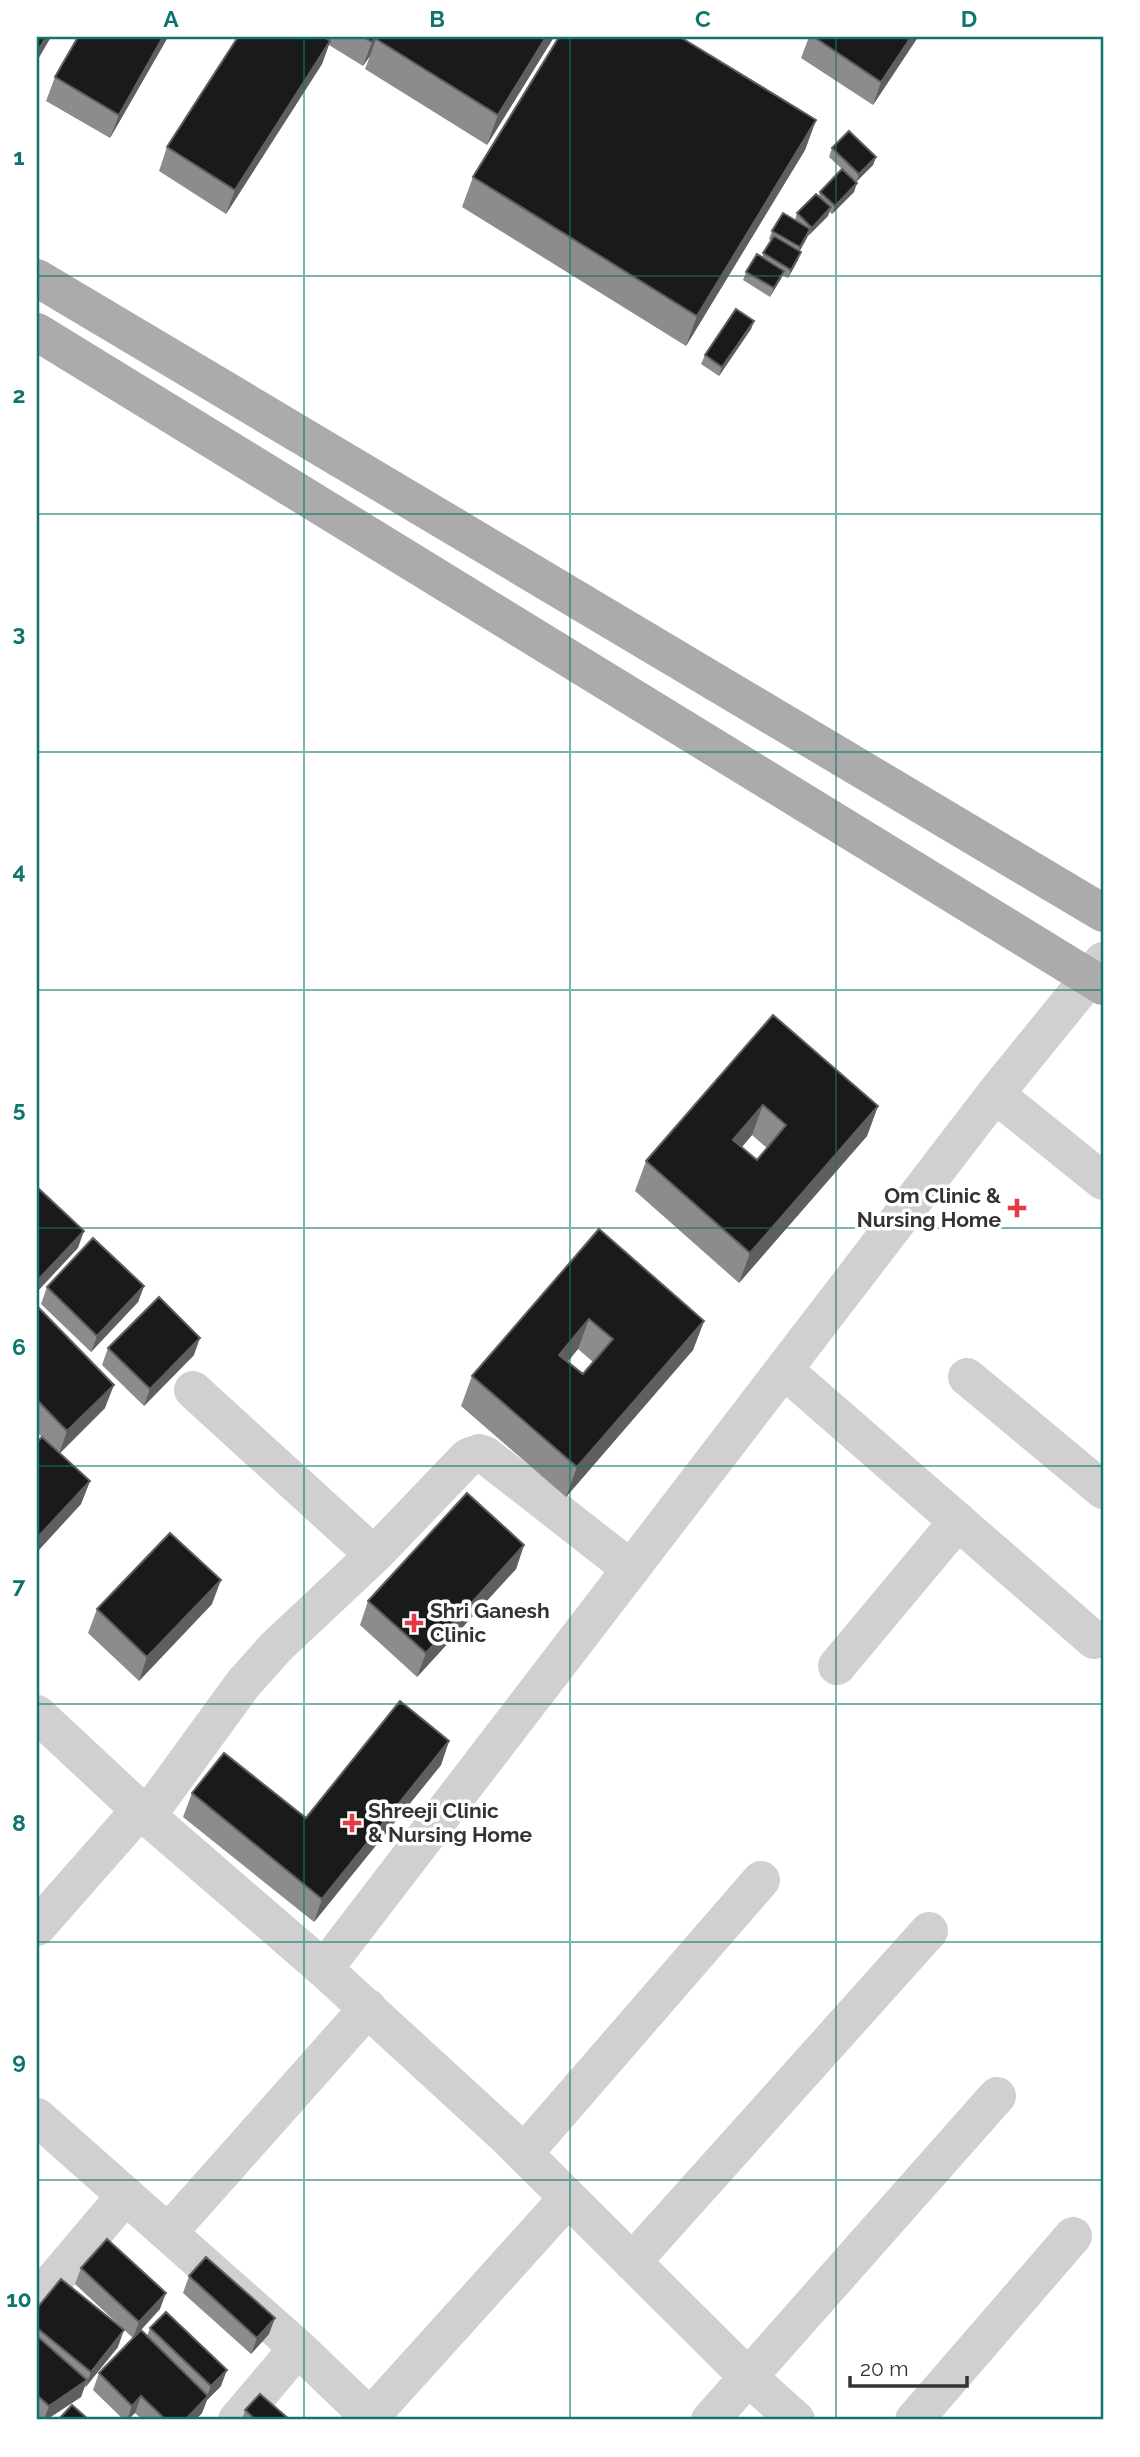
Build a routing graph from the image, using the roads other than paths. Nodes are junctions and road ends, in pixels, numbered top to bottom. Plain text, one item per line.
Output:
1 (37, 278) edge
2 (37, 332) edge
3 (1103, 913) edge
4 (1099, 975) edge
5 (995, 1094) junction
6 (1103, 1181) edge
7 (784, 1370) junction
8 (967, 1377) dead end
9 (193, 1390) dead end
10 (1102, 1486) edge
11 (958, 1521) junction
12 (374, 1555) junction
13 (631, 1569) junction
14 (1094, 1640) dead end
15 (837, 1666) dead end
16 (37, 1714) edge
17 (143, 1813) junction
18 (761, 1880) dead end
19 (37, 1927) edge
20 (929, 1931) dead end
21 (324, 1969) junction
22 (368, 2008) junction
23 (997, 2096) dead end
24 (37, 2117) edge
25 (523, 2153) junction
26 (125, 2196) junction
27 (568, 2198) junction
28 (167, 2234) junction
29 (1073, 2236) dead end
30 (632, 2262) junction
31 (37, 2300) edge
32 (298, 2348) junction
33 (748, 2377) junction
34 (372, 2418) edge
35 (237, 2420) edge
36 (710, 2420) edge
37 (796, 2420) edge
38 (914, 2420) edge

1 - 3 main road
2 - 4 main road
4 - 5 street
5 - 6 street
5 - 7 street
7 - 11 street
7 - 13 street
8 - 10 street
9 - 12 street
11 - 14 street
11 - 15 street
12 - 13 street
12 - 17 street
13 - 21 street
16 - 17 street
17 - 19 street
17 - 21 street
18 - 25 street
20 - 30 street
21 - 22 street
22 - 25 street
22 - 28 street
23 - 33 street
24 - 26 street
25 - 27 street
26 - 28 street
26 - 31 street
27 - 30 street
27 - 34 street
28 - 32 street
29 - 38 street
30 - 33 street
32 - 34 street
32 - 35 street
33 - 36 street
33 - 37 street

